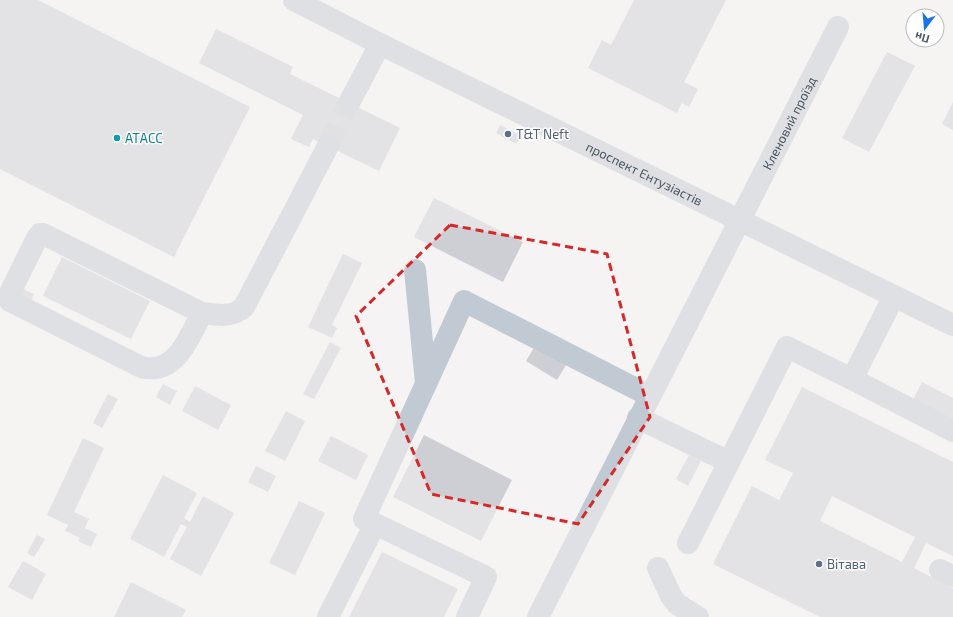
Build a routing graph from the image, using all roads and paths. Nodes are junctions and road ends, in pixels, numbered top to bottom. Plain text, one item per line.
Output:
1 (294, 0) edge
2 (838, 27) dead end
3 (380, 44) junction
4 (350, 103) tunnel mouth
5 (328, 146) tunnel mouth
6 (740, 220) junction
7 (415, 270) dead end
8 (894, 296) junction
9 (202, 313) junction
10 (953, 326) edge
11 (852, 380) junction
12 (426, 383) junction
13 (650, 396) junction
14 (638, 418) junction
15 (953, 431) edge
16 (729, 462) junction
17 (375, 524) junction
18 (688, 543) dead end
19 (658, 568) dead end
20 (328, 617) edge
21 (467, 617) edge
22 (538, 617) edge
23 (698, 617) edge

1 - 3 street, проспект Ентузіастів
2 - 6 street, Кленовий проїзд
3 - 4 street
3 - 6 street, проспект Ентузіастів
5 - 9 street
6 - 8 street, проспект Ентузіастів
6 - 13 street, Кленовий проїзд
7 - 12 street
8 - 10 street, проспект Ентузіастів
8 - 11 street
9 - 9 street
11 - 15 street
11 - 16 street
12 - 13 street
12 - 17 street
13 - 14 street, Кленовий проїзд
14 - 16 street
14 - 22 street, Кленовий проїзд
16 - 18 street
17 - 20 street
17 - 21 street
19 - 23 street

